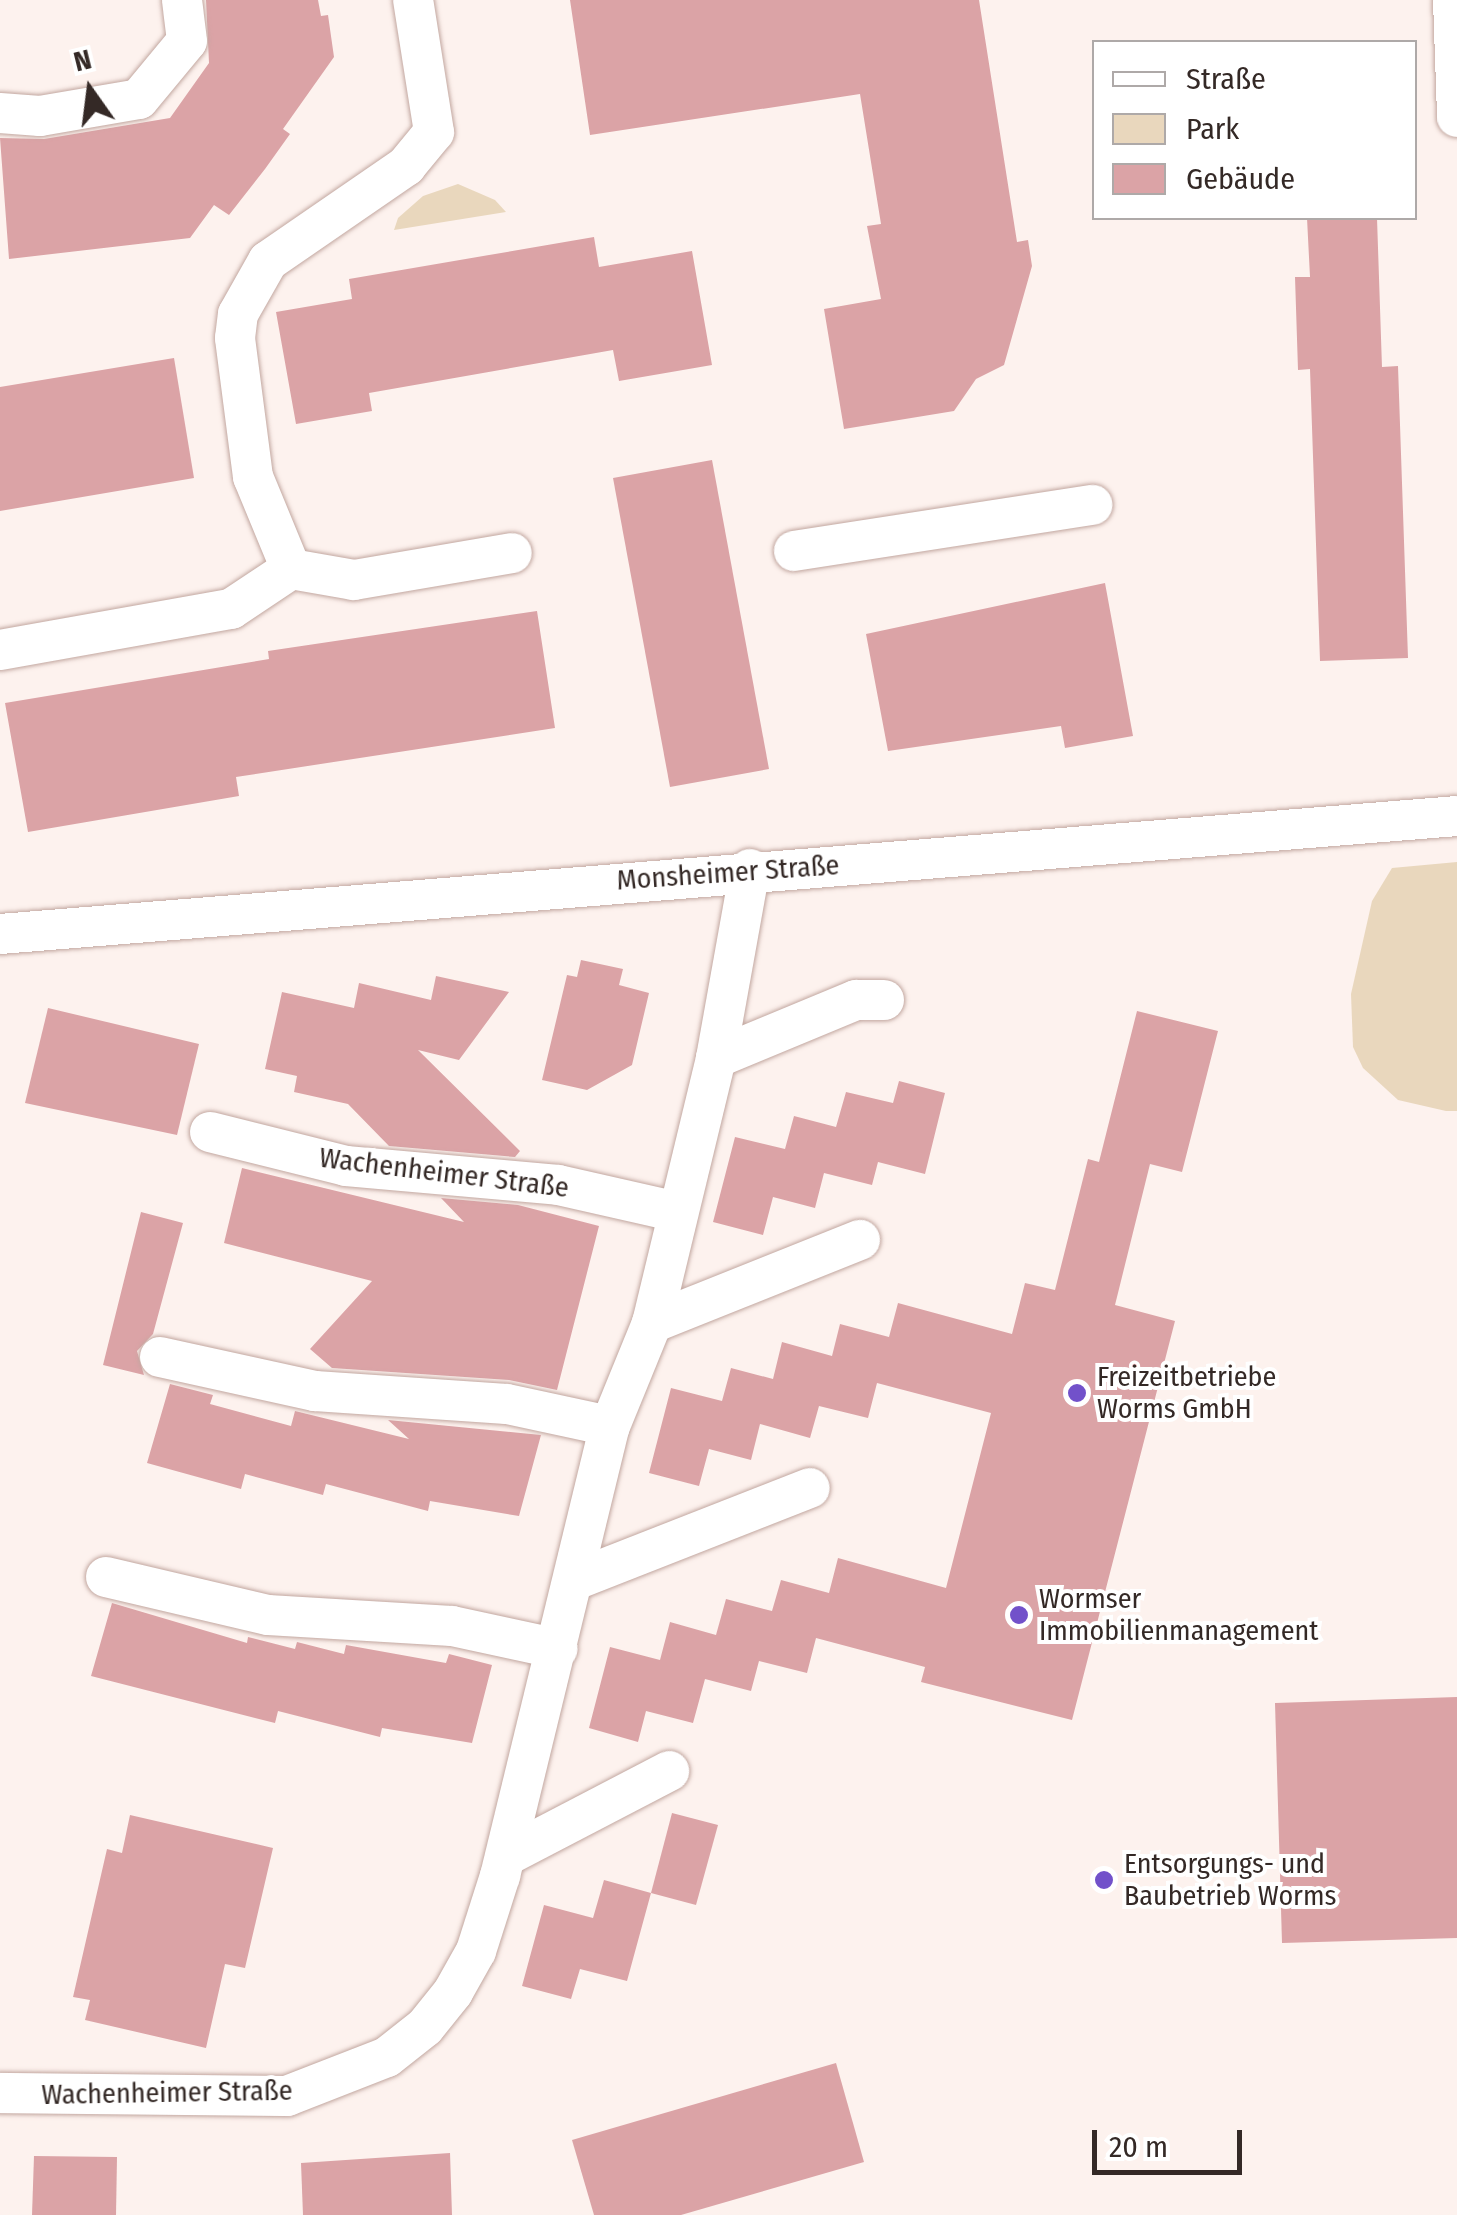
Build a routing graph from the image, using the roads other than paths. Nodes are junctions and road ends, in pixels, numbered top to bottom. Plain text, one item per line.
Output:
1 (182, 0) edge
2 (413, 0) edge
3 (1453, 0) edge
4 (0, 113) edge
5 (1457, 117) edge
6 (1092, 505) dead end
7 (794, 551) dead end
8 (512, 552) dead end
9 (291, 569) junction
10 (0, 650) edge
11 (1457, 816) edge
12 (750, 869) junction
13 (0, 934) edge
14 (884, 1000) dead end
15 (716, 1058) junction
16 (210, 1132) dead end
17 (678, 1212) junction
18 (860, 1240) dead end
19 (652, 1323) junction
20 (160, 1357) dead end
21 (610, 1426) junction
22 (810, 1488) dead end
23 (106, 1577) dead end
24 (575, 1580) junction
25 (558, 1649) junction
26 (669, 1772) dead end
27 (506, 1856) junction
28 (0, 2093) edge

1 - 4 street
2 - 9 street
3 - 5 street
6 - 7 street
8 - 9 street
9 - 10 street
11 - 12 street, Monsheimer Straße
12 - 13 street, Monsheimer Straße
12 - 15 street, Wachenheimer Straße
14 - 15 street
15 - 17 street, Wachenheimer Straße
16 - 17 street, Wachenheimer Straße
17 - 19 street, Wachenheimer Straße
18 - 19 street
19 - 21 street, Wachenheimer Straße
20 - 21 street
21 - 24 street, Wachenheimer Straße
22 - 24 street
23 - 25 street
24 - 25 street, Wachenheimer Straße
25 - 27 street, Wachenheimer Straße
26 - 27 street
27 - 28 street, Wachenheimer Straße

